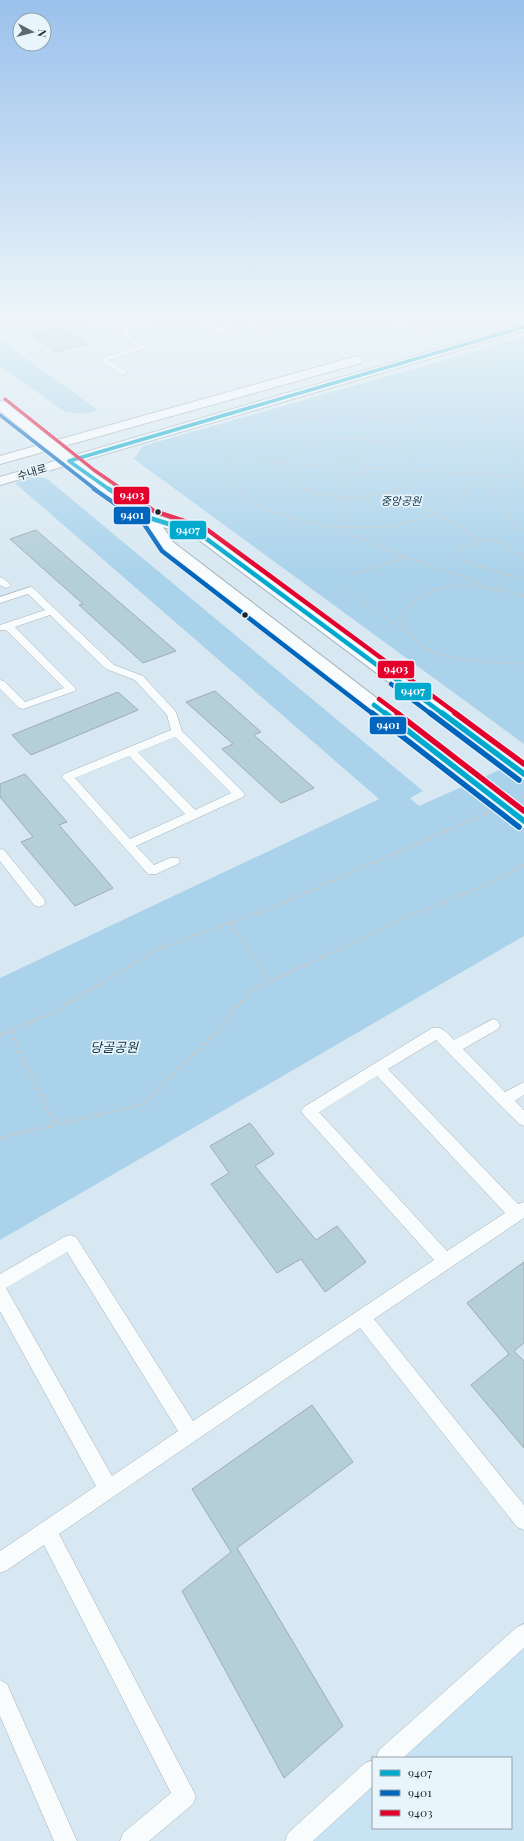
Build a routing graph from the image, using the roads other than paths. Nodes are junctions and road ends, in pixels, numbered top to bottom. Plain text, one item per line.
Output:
1 (211, 401) edge
2 (272, 401) edge
3 (0, 405) edge
4 (50, 446) junction
5 (0, 460) edge
6 (68, 461) junction
7 (0, 481) edge
8 (150, 518) junction
9 (0, 600) edge
10 (51, 611) junction
11 (4, 627) edge
12 (0, 683) edge
13 (177, 732) junction
14 (131, 751) junction
15 (524, 774) edge
16 (193, 815) junction
17 (524, 821) edge
18 (129, 844) junction
19 (0, 853) edge
20 (174, 861) dead end
21 (39, 902) dead end
22 (493, 1025) dead end
23 (453, 1048) junction
24 (378, 1068) junction
25 (524, 1088) edge
26 (504, 1100) junction
27 (524, 1120) edge
28 (520, 1211) edge
29 (446, 1261) junction
30 (0, 1283) edge
31 (0, 1294) edge
32 (362, 1317) junction
33 (190, 1434) junction
34 (108, 1490) junction
35 (524, 1520) edge
36 (47, 1531) junction
37 (0, 1563) edge
38 (524, 1634) edge
39 (0, 1691) edge
40 (388, 1757) edge
41 (372, 1772) edge
42 (66, 1841) edge
43 (131, 1841) edge
44 (296, 1841) edge

1 - 4 main road, 수내로
2 - 6 main road, 수내로
3 - 4 main road
4 - 5 main road, 수내로
4 - 6 main road
6 - 7 main road, 수내로
6 - 8 main road
8 - 15 main road
8 - 17 main road
9 - 10 lane
10 - 11 lane
10 - 13 lane
11 - 12 lane
13 - 14 lane
13 - 16 lane
14 - 16 lane
14 - 18 lane
16 - 18 lane
18 - 20 lane
19 - 21 lane
22 - 23 lane
23 - 24 lane
23 - 26 lane
24 - 28 lane
24 - 29 lane
25 - 26 lane
26 - 27 lane
28 - 29 lane
29 - 32 lane
30 - 33 lane
31 - 34 lane
32 - 33 lane
32 - 35 lane
33 - 34 lane
34 - 36 lane
36 - 37 lane
36 - 43 lane
38 - 40 lane
39 - 42 lane
41 - 44 lane

